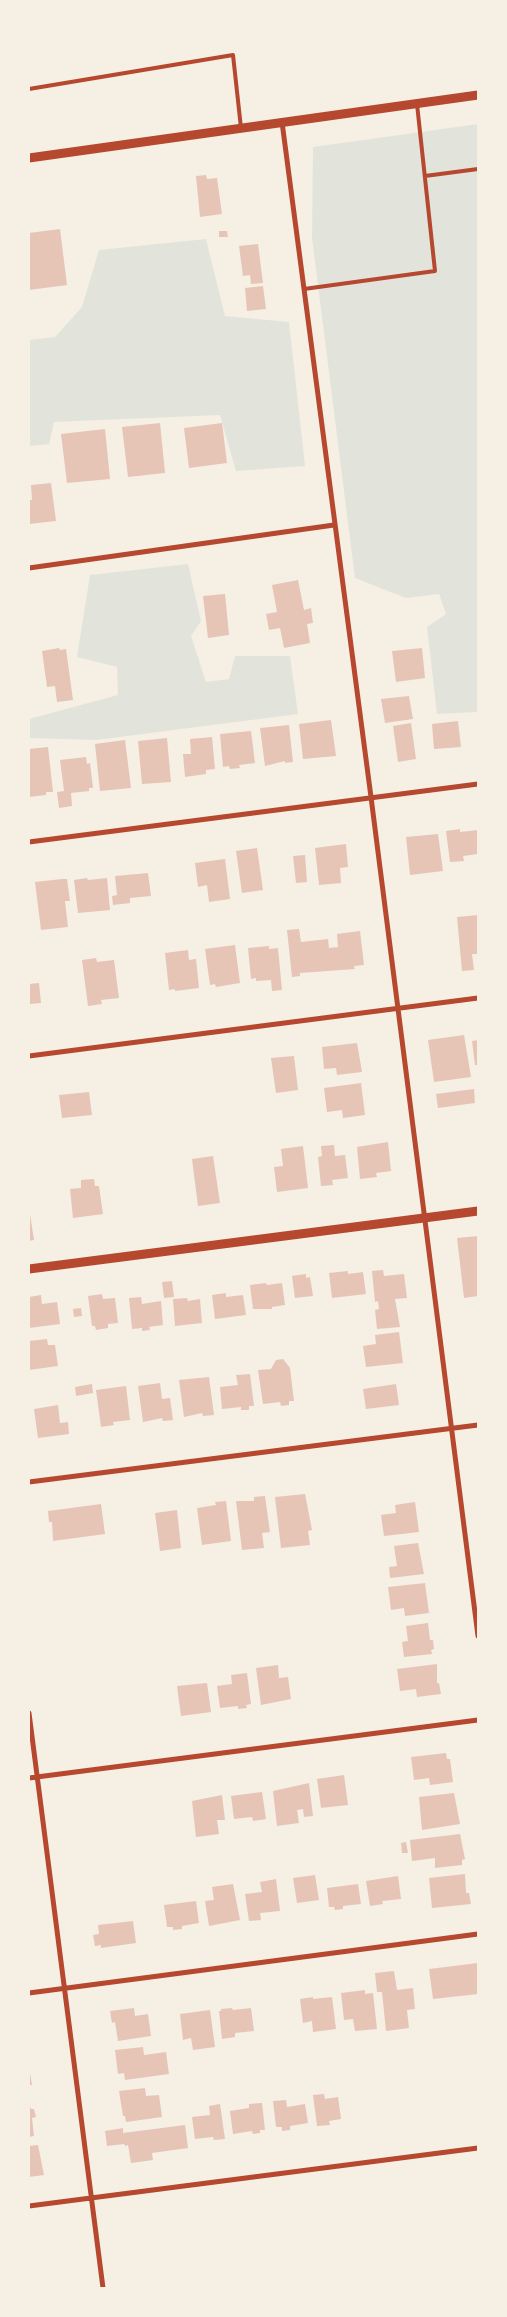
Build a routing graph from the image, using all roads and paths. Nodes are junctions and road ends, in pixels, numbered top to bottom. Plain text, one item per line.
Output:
1 (29, 89) edge
2 (478, 96) edge
3 (417, 104) junction
4 (282, 122) junction
5 (241, 128) junction
6 (29, 158) edge
7 (478, 169) edge
8 (425, 176) junction
9 (304, 289) junction
10 (334, 525) junction
11 (29, 568) edge
12 (478, 784) edge
13 (372, 798) junction
14 (29, 842) edge
15 (478, 998) edge
16 (398, 1008) junction
17 (29, 1056) edge
18 (478, 1211) edge
19 (426, 1218) junction
20 (29, 1269) edge
21 (478, 1426) edge
22 (452, 1429) junction
23 (29, 1482) edge
24 (478, 1636) edge
25 (29, 1713) edge
26 (478, 1720) edge
27 (37, 1777) junction
28 (29, 1778) edge
29 (478, 1934) edge
30 (64, 1988) junction
31 (29, 1993) edge
32 (478, 2148) edge
33 (91, 2198) junction
34 (29, 2206) edge
35 (103, 2288) edge

1 - 5 lane
2 - 3 street
3 - 4 street
3 - 8 lane
4 - 5 street
4 - 9 street
5 - 6 street
7 - 8 lane
8 - 9 lane
9 - 10 street
10 - 11 street
10 - 13 street
12 - 13 street
13 - 14 street
13 - 16 street
15 - 16 street
16 - 17 street
16 - 19 street
18 - 19 street
19 - 20 street
19 - 22 street
21 - 22 street
22 - 23 street
22 - 24 street
25 - 27 street
26 - 27 street
27 - 28 street
27 - 30 street
29 - 30 street
30 - 31 street
30 - 33 street
32 - 33 street
33 - 34 street
33 - 35 street

